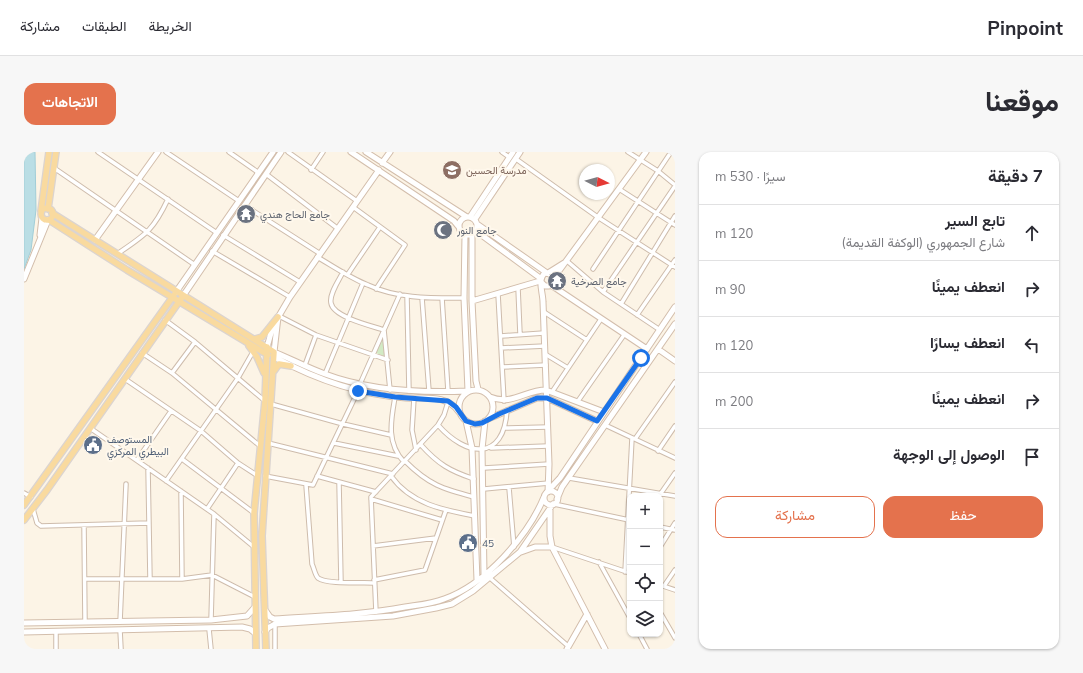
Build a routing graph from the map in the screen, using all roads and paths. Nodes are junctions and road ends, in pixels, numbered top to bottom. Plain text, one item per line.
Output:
1 (98, 152) edge
2 (158, 152) edge
3 (166, 152) edge
4 (229, 152) edge
5 (273, 152) edge
6 (281, 152) edge
7 (288, 152) edge
8 (323, 152) edge
9 (351, 152) edge
10 (366, 152) edge
11 (390, 152) edge
12 (502, 152) edge
13 (513, 152) edge
14 (520, 152) edge
15 (628, 152) edge
16 (646, 152) edge
17 (671, 152) edge
18 (52, 154) edge
19 (509, 157) junction
20 (516, 159) junction
21 (640, 161) junction
22 (382, 163) junction
23 (54, 168) junction
24 (312, 170) junction
25 (379, 170) junction
26 (658, 171) junction
27 (259, 173) junction
28 (266, 174) junction
29 (139, 179) junction
30 (675, 185) edge
31 (619, 190) junction
32 (168, 199) junction
33 (239, 201) junction
34 (357, 201) junction
35 (638, 202) junction
36 (244, 205) junction
37 (353, 206) junction
38 (116, 210) junction
39 (41, 211) junction
40 (50, 211) junction
41 (656, 213) junction
42 (675, 216) edge
43 (42, 218) junction
44 (599, 218) junction
45 (472, 219) junction
46 (49, 220) junction
47 (671, 223) junction
48 (675, 225) edge
49 (458, 226) junction
50 (380, 227) junction
51 (337, 228) junction
52 (619, 231) junction
53 (148, 233) junction
54 (217, 233) junction
55 (474, 233) junction
56 (223, 235) junction
57 (465, 235) junction
58 (39, 240) junction
59 (95, 240) junction
60 (637, 242) junction
61 (212, 251) junction
62 (653, 253) junction
63 (117, 254) junction
64 (318, 255) junction
65 (675, 260) edge
66 (566, 262) junction
67 (195, 265) junction
68 (673, 266) edge
69 (592, 269) dead end
70 (343, 272) junction
71 (547, 273) junction
72 (348, 274) junction
73 (24, 279) edge
74 (553, 279) junction
75 (540, 280) junction
76 (300, 282) junction
77 (363, 283) junction
78 (550, 286) junction
79 (376, 288) junction
80 (518, 288) junction
81 (176, 292) junction
82 (603, 292) junction
83 (400, 294) junction
84 (498, 294) junction
85 (183, 296) junction
86 (407, 296) junction
87 (172, 297) junction
88 (290, 298) junction
89 (422, 298) junction
90 (442, 298) junction
91 (464, 298) junction
92 (472, 300) junction
93 (179, 301) junction
94 (543, 302) junction
95 (621, 304) junction
96 (675, 308) edge
97 (544, 312) junction
98 (637, 315) junction
99 (278, 317) junction
100 (349, 318) junction
101 (601, 319) junction
102 (166, 320) junction
103 (665, 322) junction
104 (674, 325) edge
105 (384, 330) junction
106 (660, 330) junction
107 (544, 332) junction
108 (316, 334) junction
109 (520, 334) junction
110 (624, 335) junction
111 (501, 336) junction
112 (253, 339) junction
113 (587, 340) junction
114 (195, 342) junction
115 (338, 343) junction
116 (545, 346) junction
117 (267, 347) junction
118 (501, 348) junction
119 (254, 349) junction
120 (647, 349) junction
121 (658, 349) junction
122 (142, 353) junction
123 (266, 354) junction
124 (274, 354) junction
125 (545, 354) junction
126 (373, 355) junction
127 (641, 358) junction
128 (388, 360) junction
129 (675, 361) edge
130 (648, 363) junction
131 (305, 365) junction
132 (546, 365) junction
133 (291, 366) junction
134 (502, 367) junction
135 (568, 368) junction
136 (172, 373) junction
137 (325, 374) junction
138 (272, 375) junction
139 (238, 378) junction
140 (125, 379) junction
141 (675, 382) edge
142 (266, 384) junction
143 (360, 384) junction
144 (478, 389) junction
145 (390, 390) junction
146 (546, 390) junction
147 (358, 391) junction
148 (409, 391) junction
149 (429, 391) junction
150 (448, 391) junction
151 (468, 391) junction
152 (552, 392) junction
153 (490, 396) junction
154 (395, 397) junction
155 (414, 398) junction
156 (547, 398) junction
157 (448, 401) junction
158 (504, 401) junction
159 (578, 401) junction
160 (268, 402) junction
161 (171, 410) junction
162 (216, 410) junction
163 (507, 410) junction
164 (459, 412) junction
165 (604, 412) junction
166 (487, 420) junction
167 (466, 421) junction
168 (597, 421) junction
169 (343, 424) junction
170 (438, 426) junction
171 (605, 426) junction
172 (675, 426) edge
173 (548, 427) junction
174 (90, 428) junction
175 (506, 428) junction
176 (201, 431) junction
177 (390, 435) junction
178 (633, 438) junction
179 (268, 443) junction
180 (334, 443) junction
181 (421, 445) junction
182 (260, 446) junction
183 (548, 446) junction
184 (472, 448) junction
185 (490, 448) junction
186 (482, 449) junction
187 (416, 450) junction
188 (658, 450) junction
189 (398, 456) junction
190 (182, 458) junction
191 (675, 458) edge
192 (326, 459) junction
193 (137, 460) junction
194 (405, 462) junction
195 (238, 463) junction
196 (549, 464) junction
197 (148, 468) junction
198 (484, 468) junction
199 (675, 473) edge
200 (392, 475) junction
201 (258, 476) junction
202 (265, 476) junction
203 (317, 476) junction
204 (569, 478) junction
205 (474, 480) junction
206 (166, 481) junction
207 (339, 482) junction
208 (549, 483) junction
209 (126, 484) dead end
210 (306, 485) junction
211 (222, 488) junction
212 (509, 488) junction
213 (630, 488) junction
214 (484, 490) junction
215 (181, 491) junction
216 (376, 492) junction
217 (24, 493) edge
218 (547, 493) junction
219 (630, 493) edge
220 (651, 493) edge
221 (661, 493) edge
222 (663, 495) edge
223 (675, 496) edge
224 (31, 497) junction
225 (474, 497) junction
226 (371, 500) junction
227 (553, 504) junction
228 (24, 505) edge
229 (33, 509) junction
230 (207, 509) junction
231 (446, 510) junction
232 (254, 513) junction
233 (214, 514) junction
234 (475, 516) junction
235 (24, 520) edge
236 (442, 520) junction
237 (627, 520) edge
238 (149, 523) junction
239 (675, 523) edge
240 (124, 524) junction
241 (84, 526) junction
242 (663, 527) edge
243 (628, 529) edge
244 (673, 529) edge
245 (436, 538) junction
246 (663, 543) edge
247 (373, 546) junction
248 (254, 547) junction
249 (552, 547) junction
250 (514, 548) junction
251 (520, 552) junction
252 (600, 562) junction
253 (675, 570) edge
254 (625, 572) joint
255 (484, 574) junction
256 (212, 575) junction
257 (121, 578) junction
258 (490, 578) junction
259 (85, 579) junction
260 (150, 579) junction
261 (182, 579) junction
262 (477, 580) junction
263 (374, 581) junction
264 (341, 582) junction
265 (663, 585) edge
266 (663, 586) edge
267 (675, 590) edge
268 (264, 593) junction
269 (255, 595) junction
270 (255, 607) junction
271 (265, 610) junction
272 (376, 612) junction
273 (627, 612) edge
274 (587, 614) junction
275 (663, 617) edge
276 (211, 620) junction
277 (274, 621) junction
278 (85, 622) junction
279 (101, 622) junction
280 (120, 622) junction
281 (24, 623) edge
282 (209, 629) junction
283 (100, 630) junction
284 (120, 630) junction
285 (56, 631) junction
286 (24, 632) edge
287 (265, 632) junction
288 (256, 633) junction
289 (641, 637) edge
290 (675, 638) edge
291 (266, 642) junction
292 (256, 646) edge
293 (568, 648) edge
294 (56, 649) edge
295 (121, 649) edge
296 (211, 649) edge
297 (266, 649) edge
298 (275, 649) edge
299 (605, 649) edge
300 (647, 649) edge

1 - 29 street
2 - 29 street
3 - 33 street
4 - 27 street
5 - 27 street
6 - 28 street
7 - 24 street
8 - 24 street
9 - 25 street
10 - 22 street
11 - 22 street
12 - 19 street
13 - 19 street
14 - 20 street
15 - 21 street
16 - 21 street
17 - 26 street
18 - 23 main road
18 - 39 main road
19 - 45 street
20 - 44 street
20 - 45 street
21 - 26 street
21 - 31 street
22 - 45 street
23 - 38 street
23 - 40 main road
24 - 34 street
25 - 34 street
25 - 49 street
26 - 30 street
26 - 35 street
27 - 33 street
28 - 36 street
28 - 51 street
29 - 32 street
29 - 38 street
30 - 41 street
31 - 35 street
31 - 44 street
32 - 53 street
32 - 54 street
33 - 54 street
34 - 37 street
35 - 41 street
35 - 52 street
36 - 56 street
36 - 64 street
37 - 50 street
37 - 51 street
38 - 53 street
38 - 59 street
39 - 40 main road
39 - 43 main road
40 - 46 main road
40 - 59 main road
41 - 47 street
41 - 60 street
42 - 47 street
43 - 46 main road
43 - 58 street
44 - 52 street
44 - 66 street
45 - 49 street
45 - 55 street
45 - 71 street
46 - 58 street
46 - 87 main road
47 - 48 street
47 - 62 street
49 - 57 street
50 - 72 street
50 - 79 street
51 - 64 street
52 - 60 street
52 - 69 street
53 - 63 street
53 - 67 street
54 - 67 street
55 - 57 street
55 - 75 street
55 - 92 street
56 - 61 street
56 - 76 street
57 - 91 street
58 - 73 street
59 - 63 main road
60 - 62 street
60 - 82 street
61 - 85 street
61 - 88 street
62 - 68 street
62 - 95 street
63 - 81 main road
64 - 70 street
64 - 76 street
65 - 68 street
66 - 71 street
66 - 74 street
66 - 82 street
67 - 81 street
68 - 98 street
70 - 72 street
70 - 100 street
71 - 74 street
71 - 75 street
72 - 77 street
74 - 78 street
75 - 78 street
75 - 80 street
75 - 94 street
76 - 88 street
77 - 79 street
77 - 100 street
78 - 94 street
78 - 101 street
79 - 83 street
80 - 84 street
80 - 109 street
81 - 85 main road
81 - 87 main road
82 - 95 street
83 - 86 street
83 - 105 street
84 - 92 street
84 - 111 street
85 - 93 main road
85 - 112 main road
86 - 89 street
86 - 148 street
87 - 93 main road
87 - 224 main road
88 - 99 street
89 - 90 street
89 - 149 street
90 - 91 street
90 - 150 street
91 - 151 street
92 - 144 street
93 - 102 main road
93 - 119 main road
94 - 97 street
95 - 98 street
96 - 103 street
97 - 107 street
97 - 113 street
98 - 106 street
99 - 108 street
99 - 112 main road
99 - 117 street
99 - 124 street
100 - 105 street
100 - 115 street
101 - 110 street
101 - 113 street
102 - 114 street
102 - 122 main road
103 - 104 street
103 - 106 street
104 - 121 street
105 - 126 street
105 - 128 street
106 - 120 street
107 - 109 street
107 - 116 street
108 - 115 street
108 - 131 street
109 - 111 street
110 - 120 street
110 - 159 street
111 - 118 street
112 - 117 main road
113 - 135 street
114 - 136 street
114 - 139 street
115 - 126 street
115 - 137 street
116 - 118 street
116 - 125 street
117 - 123 main road
117 - 124 main road
118 - 134 street
119 - 123 main road
119 - 139 street
119 - 142 main road
120 - 127 street
121 - 129 street
121 - 130 street
122 - 136 street
122 - 140 main road
123 - 124 main road
123 - 142 main road
124 - 131 street
124 - 133 street
124 - 138 main road
125 - 132 street
125 - 135 street
126 - 128 street
126 - 143 street
127 - 130 street
127 - 165 street
128 - 145 street
130 - 171 street
131 - 137 street
132 - 134 street
132 - 146 street
133 - 138 main road
133 - 147 street
134 - 158 street
135 - 152 street
136 - 162 street
137 - 143 street
138 - 160 main road
139 - 160 street
139 - 162 street
140 - 161 street
140 - 174 main road
141 - 178 street
142 - 160 main road
143 - 145 street
144 - 151 street
144 - 153 street
145 - 148 street
146 - 152 street
146 - 156 street
146 - 158 street
147 - 154 street
147 - 169 street
148 - 149 street
149 - 150 street
150 - 151 street
151 - 164 street
152 - 159 street
153 - 158 street
153 - 166 street
154 - 155 street
154 - 177 street
155 - 157 street
155 - 187 street
156 - 163 street
156 - 168 street
156 - 173 street
157 - 164 street
157 - 170 street
159 - 165 street
160 - 169 street
160 - 179 main road
160 - 182 main road
161 - 176 street
161 - 193 street
162 - 176 street
162 - 182 street
163 - 166 street
163 - 175 street
164 - 167 street
165 - 168 street
166 - 167 street
166 - 186 street
167 - 184 street
168 - 218 street
169 - 177 street
169 - 180 street
170 - 181 street
170 - 184 street
171 - 178 street
171 - 204 street
172 - 188 street
173 - 175 street
173 - 183 street
174 - 193 street
174 - 229 main road
175 - 185 street
176 - 190 street
176 - 195 street
177 - 189 street
178 - 188 street
178 - 213 street
179 - 192 street
179 - 202 main road
180 - 189 street
180 - 192 street
181 - 187 street
181 - 205 street
182 - 201 main road
183 - 185 street
183 - 196 street
184 - 186 street
184 - 205 street
185 - 186 street
186 - 198 street
187 - 194 street
188 - 191 street
189 - 194 street
190 - 206 street
190 - 211 street
192 - 200 street
192 - 203 street
193 - 197 street
194 - 200 street
194 - 225 street
195 - 201 street
195 - 211 street
196 - 198 street
196 - 208 street
197 - 206 street
197 - 238 street
198 - 214 street
199 - 221 street
200 - 216 street
200 - 231 street
201 - 232 main road
202 - 210 street
202 - 268 main road
203 - 207 street
203 - 210 street
204 - 213 street
204 - 227 street
205 - 225 street
206 - 215 street
207 - 216 street
207 - 264 street
208 - 212 street
208 - 218 street
209 - 240 street
210 - 264 street
211 - 230 street
211 - 232 street
212 - 214 street
212 - 250 street
213 - 219 street
213 - 220 street
214 - 255 street
215 - 230 street
215 - 261 street
216 - 226 street
217 - 224 street
218 - 227 street
218 - 227 street
218 - 250 street
222 - 223 street
224 - 228 main road
225 - 234 street
226 - 236 street
226 - 247 street
227 - 237 street
227 - 249 street
227 - 251 street
229 - 235 main road
229 - 241 street
230 - 233 street
231 - 234 street
231 - 236 street
232 - 248 main road
233 - 248 street
233 - 256 street
234 - 262 street
236 - 245 street
238 - 240 street
238 - 260 street
239 - 244 street
240 - 241 street
240 - 257 street
241 - 259 street
242 - 244 street
243 - 254 street
244 - 246 street
245 - 247 street
245 - 263 street
247 - 263 street
248 - 269 main road
249 - 251 street
249 - 252 street
249 - 274 street
250 - 255 street
251 - 258 street
252 - 254 street
252 - 273 street
253 - 265 street
255 - 262 street
256 - 261 street
256 - 269 street
256 - 276 street
257 - 259 street
257 - 260 street
257 - 280 street
258 - 277 street
258 - 293 street
259 - 278 street
260 - 261 street
262 - 272 street
263 - 264 street
263 - 272 street
266 - 267 street
268 - 269 main road
268 - 271 main road
269 - 270 main road
270 - 276 street
270 - 288 main road
271 - 277 street
271 - 287 main road
272 - 277 street
274 - 293 street
274 - 299 street
275 - 290 street
276 - 280 street
277 - 287 street
277 - 298 street
278 - 279 street
278 - 281 street
279 - 280 street
279 - 283 street
282 - 284 street
282 - 288 street
282 - 296 street
283 - 284 street
283 - 285 street
284 - 295 street
285 - 286 street
285 - 294 street
287 - 291 main road
288 - 292 main road
289 - 300 street
291 - 292 main road
291 - 297 main road

